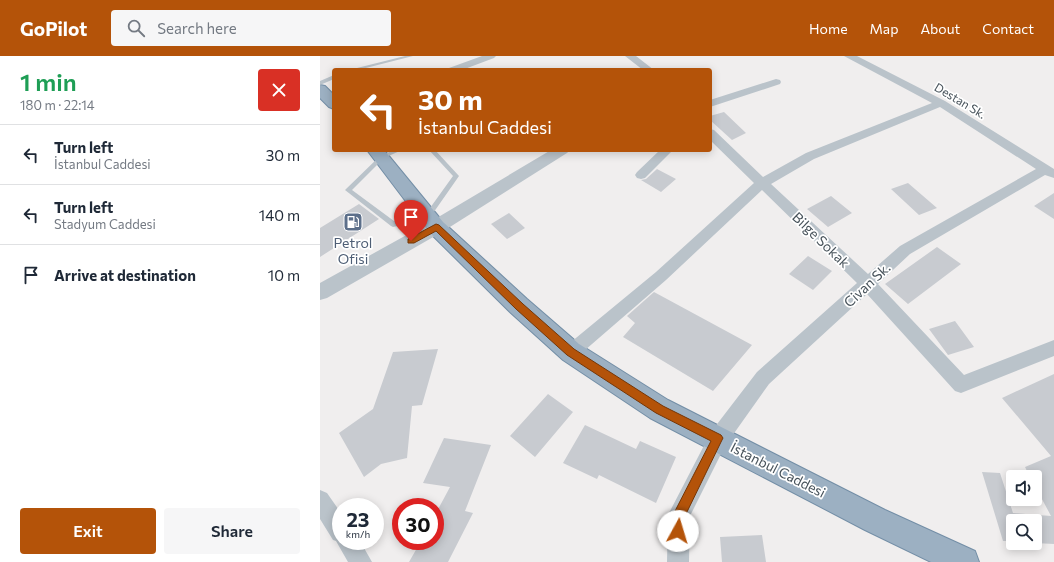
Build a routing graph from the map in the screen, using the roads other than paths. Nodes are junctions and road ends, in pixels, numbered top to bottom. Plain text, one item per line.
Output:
1 (411, 56) edge
2 (492, 56) edge
3 (630, 56) edge
4 (849, 56) edge
5 (360, 68) edge
6 (459, 68) edge
7 (645, 68) edge
8 (332, 78) edge
9 (320, 82) edge
10 (776, 82) dead end
11 (320, 89) edge
12 (332, 102) edge
13 (712, 103) edge
14 (941, 103) junction
15 (712, 135) edge
16 (385, 152) edge
17 (434, 152) edge
18 (558, 152) edge
19 (664, 152) edge
20 (1050, 172) edge
21 (641, 175) dead end
22 (762, 183) junction
23 (432, 222) junction
24 (868, 284) junction
25 (320, 292) edge
26 (1054, 348) edge
27 (571, 352) junction
28 (718, 438) junction
29 (320, 500) edge
30 (332, 518) edge
31 (353, 550) edge
32 (361, 562) edge
33 (678, 562) edge
34 (964, 562) edge

1 - 5 lane
2 - 6 street
3 - 7 street
4 - 14 street, Destan Sk.
8 - 9 lane
10 - 13 street
11 - 12 highway
14 - 20 street, Destan Sk.
14 - 22 street
15 - 22 street, Bilge Sokak
16 - 23 highway, İstanbul Caddesi
16 - 23 lane
17 - 23 lane
18 - 23 street
19 - 21 street
20 - 24 street, Civan Sk.
22 - 24 street, Bilge Sokak
22 - 27 street
23 - 25 street
23 - 27 highway, İstanbul Caddesi
24 - 26 street, Bilge Sokak
24 - 28 street, Civan Sk.
27 - 28 highway, İstanbul Caddesi
28 - 33 street, Civan Sk.
28 - 34 highway, İstanbul Caddesi
29 - 30 street
31 - 32 street

